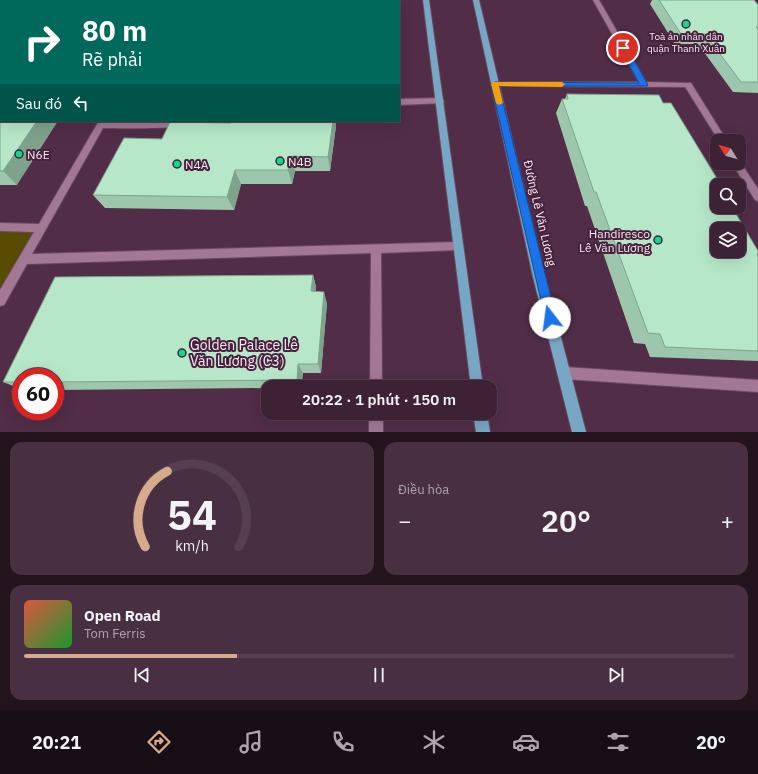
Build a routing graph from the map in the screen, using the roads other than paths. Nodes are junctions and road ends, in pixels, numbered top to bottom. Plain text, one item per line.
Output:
1 (426, 0) edge
2 (476, 0) edge
3 (596, 0) edge
4 (495, 84) junction
5 (644, 85) junction
6 (440, 101) junction
7 (400, 102) edge
8 (196, 122) edge
9 (102, 123) edge
10 (719, 134) edge
11 (741, 170) edge
12 (758, 197) edge
13 (0, 227) edge
14 (42, 228) junction
15 (458, 246) junction
16 (376, 248) junction
17 (24, 259) junction
18 (0, 301) edge
19 (565, 373) junction
20 (376, 380) edge
21 (476, 380) edge
22 (758, 386) edge
23 (376, 420) edge
24 (481, 420) edge
25 (376, 432) edge
26 (483, 432) edge
27 (579, 432) edge

1 - 6 main road
2 - 4 main road, Đường Lê Văn Lương
3 - 5 street
4 - 5 street
4 - 19 main road, Đường Lê Văn Lương
5 - 10 street
6 - 7 street
6 - 15 main road
8 - 9 street
9 - 14 street
11 - 12 street
13 - 14 street
14 - 17 street
15 - 16 street
15 - 21 main road
16 - 17 street
16 - 20 street
17 - 18 street
19 - 22 street
19 - 27 main road, Đường Lê Văn Lương
23 - 25 street
24 - 26 main road

